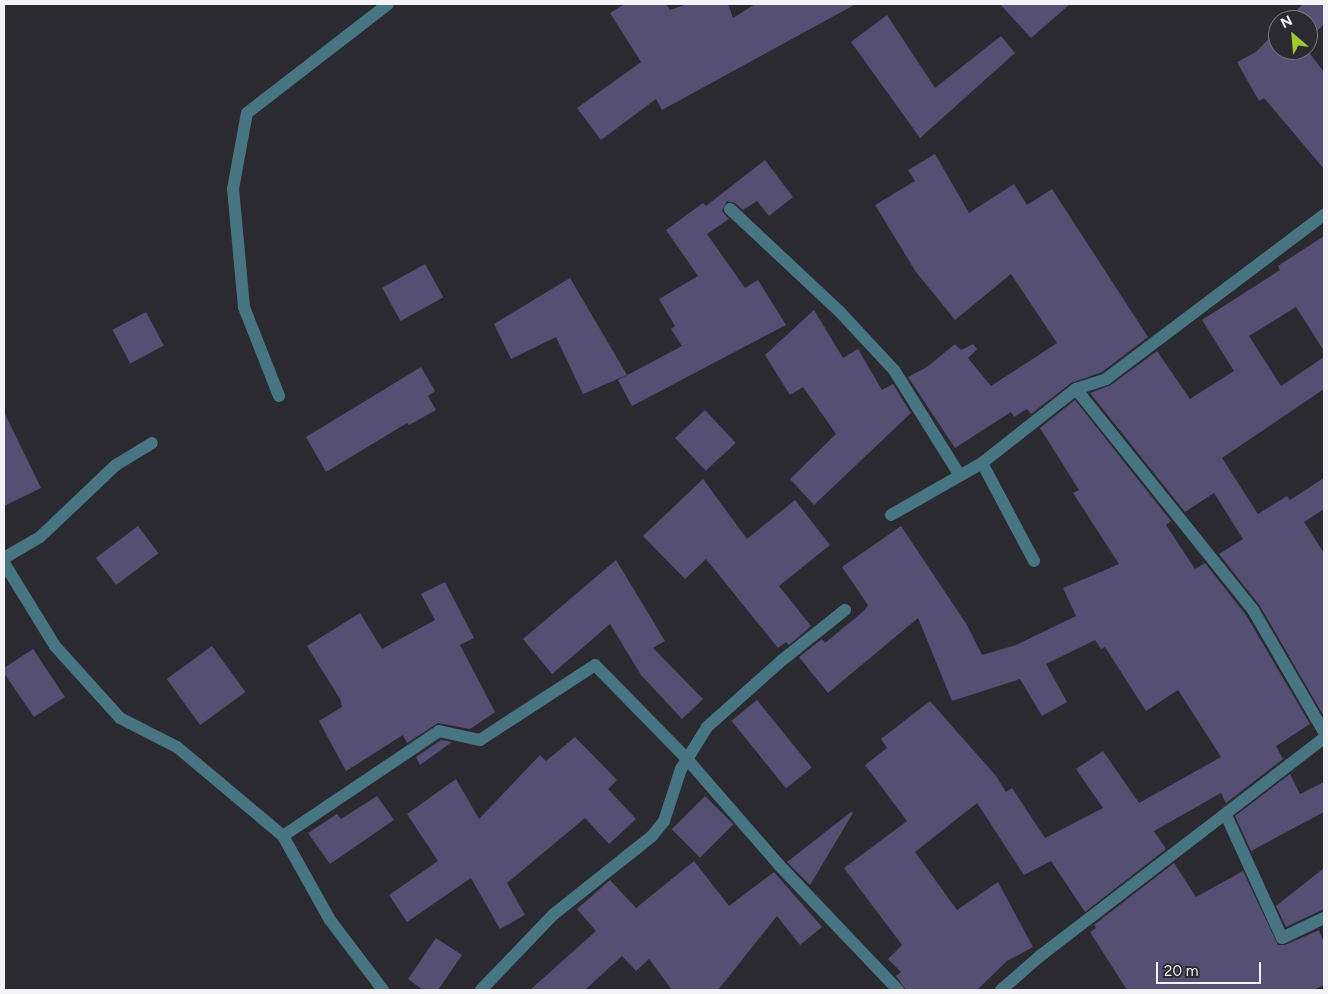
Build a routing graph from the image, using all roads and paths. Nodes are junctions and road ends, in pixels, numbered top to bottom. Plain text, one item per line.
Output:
1 (388, 4) edge
2 (730, 209) dead end
3 (1324, 215) edge
4 (1076, 389) junction
5 (279, 396) dead end
6 (152, 443) dead end
7 (982, 463) junction
8 (959, 474) junction
9 (891, 515) dead end
10 (4, 558) edge
11 (1034, 561) dead end
12 (4, 563) edge
13 (845, 610) dead end
14 (1324, 732) edge
15 (1324, 738) edge
16 (687, 759) junction
17 (1226, 815) junction
18 (283, 836) junction
19 (1324, 918) edge
20 (383, 990) edge
21 (481, 990) edge
22 (898, 990) edge
23 (1001, 990) edge

1 - 5 street
2 - 8 street
3 - 4 street
4 - 7 street
4 - 14 street
6 - 10 street
7 - 8 street
7 - 11 street
8 - 9 street
12 - 18 street
13 - 16 street
15 - 17 street
16 - 18 street
16 - 21 street
16 - 22 street
17 - 19 street
17 - 23 street
18 - 20 street

